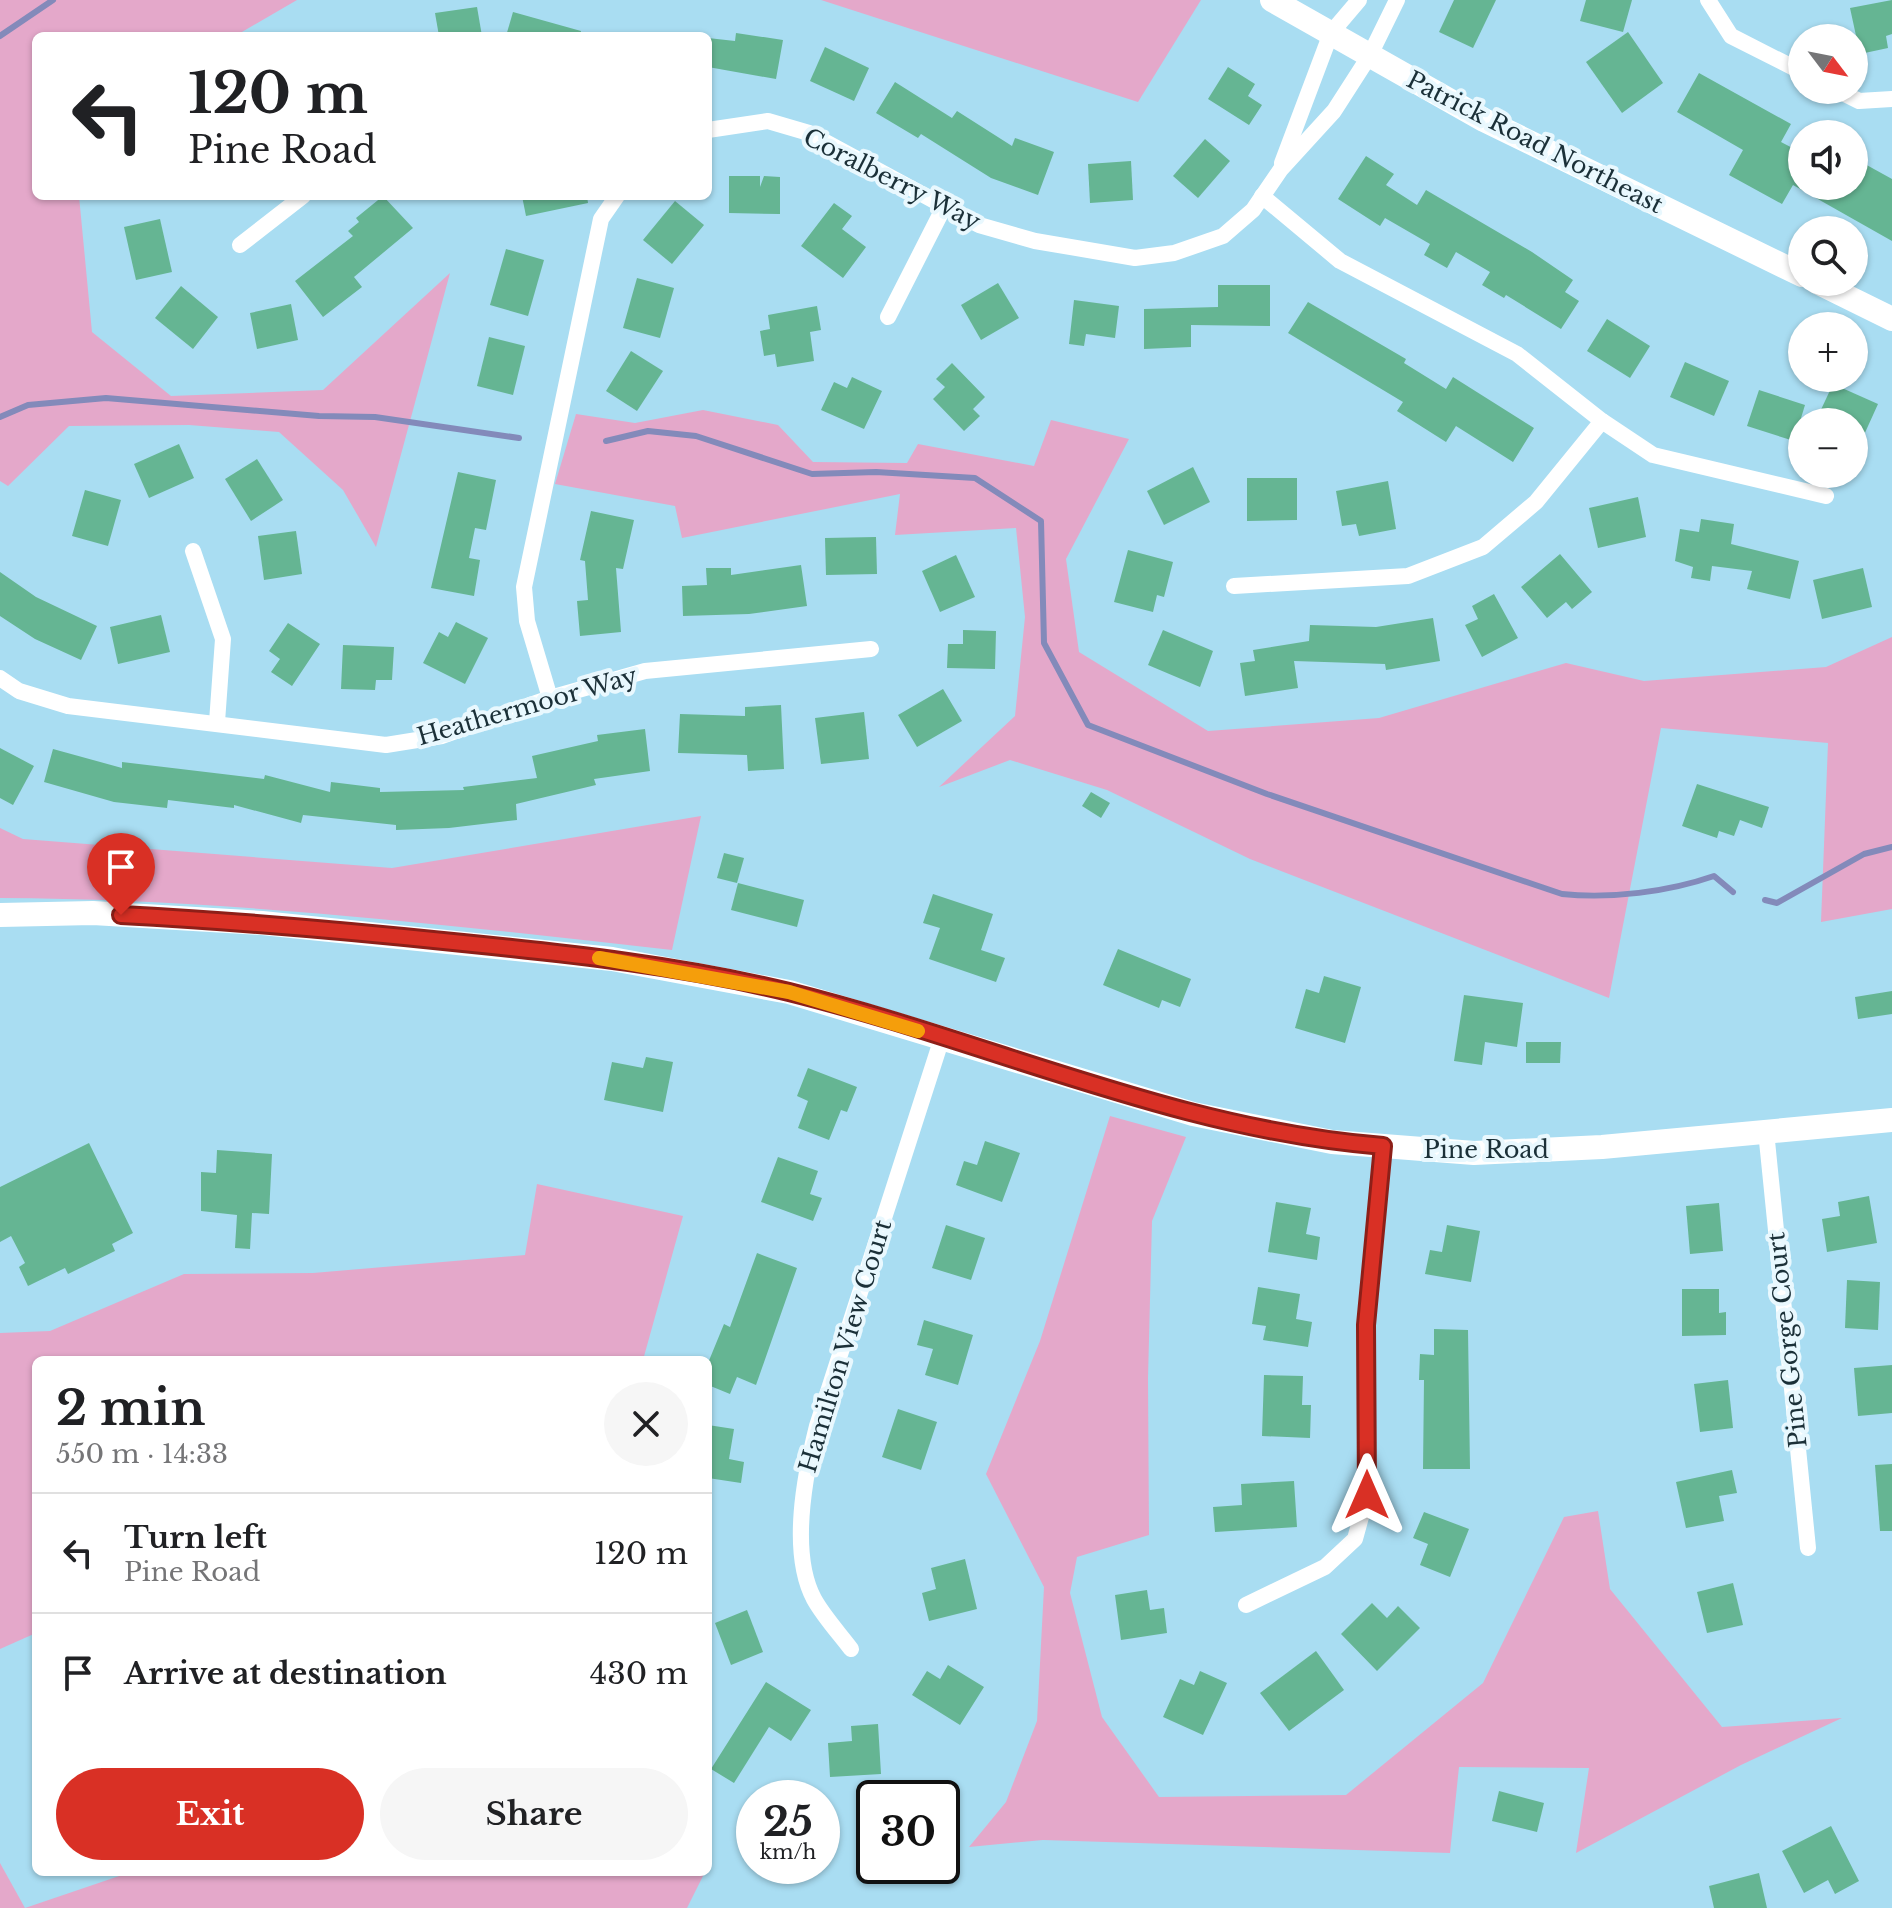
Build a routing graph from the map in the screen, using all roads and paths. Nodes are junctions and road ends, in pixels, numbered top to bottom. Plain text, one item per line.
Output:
1 (1272, 0) edge
2 (1359, 0) edge
3 (1397, 0) edge
4 (1708, 0) edge
5 (1331, 33) junction
6 (1370, 55) junction
7 (1788, 65) edge
8 (1892, 99) edge
9 (1868, 100) edge
10 (712, 129) edge
11 (1281, 169) junction
12 (1262, 196) junction
13 (298, 200) edge
14 (614, 200) edge
15 (943, 209) junction
16 (240, 245) dead end
17 (1788, 268) edge
18 (1845, 296) edge
19 (888, 317) dead end
20 (1892, 319) edge
21 (1602, 421) junction
22 (1826, 496) dead end
23 (193, 551) dead end
24 (1234, 586) dead end
25 (871, 649) dead end
26 (0, 678) edge
27 (550, 698) junction
28 (217, 722) junction
29 (0, 915) edge
30 (942, 1038) junction
31 (1892, 1120) edge
32 (1766, 1131) junction
33 (1383, 1146) junction
34 (1808, 1548) dead end
35 (1246, 1605) dead end
36 (851, 1649) dead end

1 - 5 street, Patrick Road Northeast
2 - 5 street, Coralberry Way
3 - 6 street, Coralberry Way
4 - 7 street
5 - 6 street, Patrick Road Northeast
5 - 11 street, Coralberry Way
6 - 11 street, Coralberry Way
6 - 17 street, Patrick Road Northeast
8 - 9 street
10 - 15 street, Coralberry Way
11 - 12 street, Coralberry Way
12 - 15 street, Coralberry Way
12 - 21 street
13 - 16 street
14 - 27 street
15 - 19 street
18 - 20 street
21 - 22 street
21 - 24 street
23 - 28 street
25 - 27 street, Heathermoor Way
26 - 28 street, Heathermoor Way
27 - 28 street, Heathermoor Way
29 - 30 street, Pine Road
30 - 33 street, Pine Road
30 - 36 street, Hamilton View Court
31 - 32 street, Pine Road
32 - 33 street, Pine Road
32 - 34 street, Pine Gorge Court
33 - 35 street

